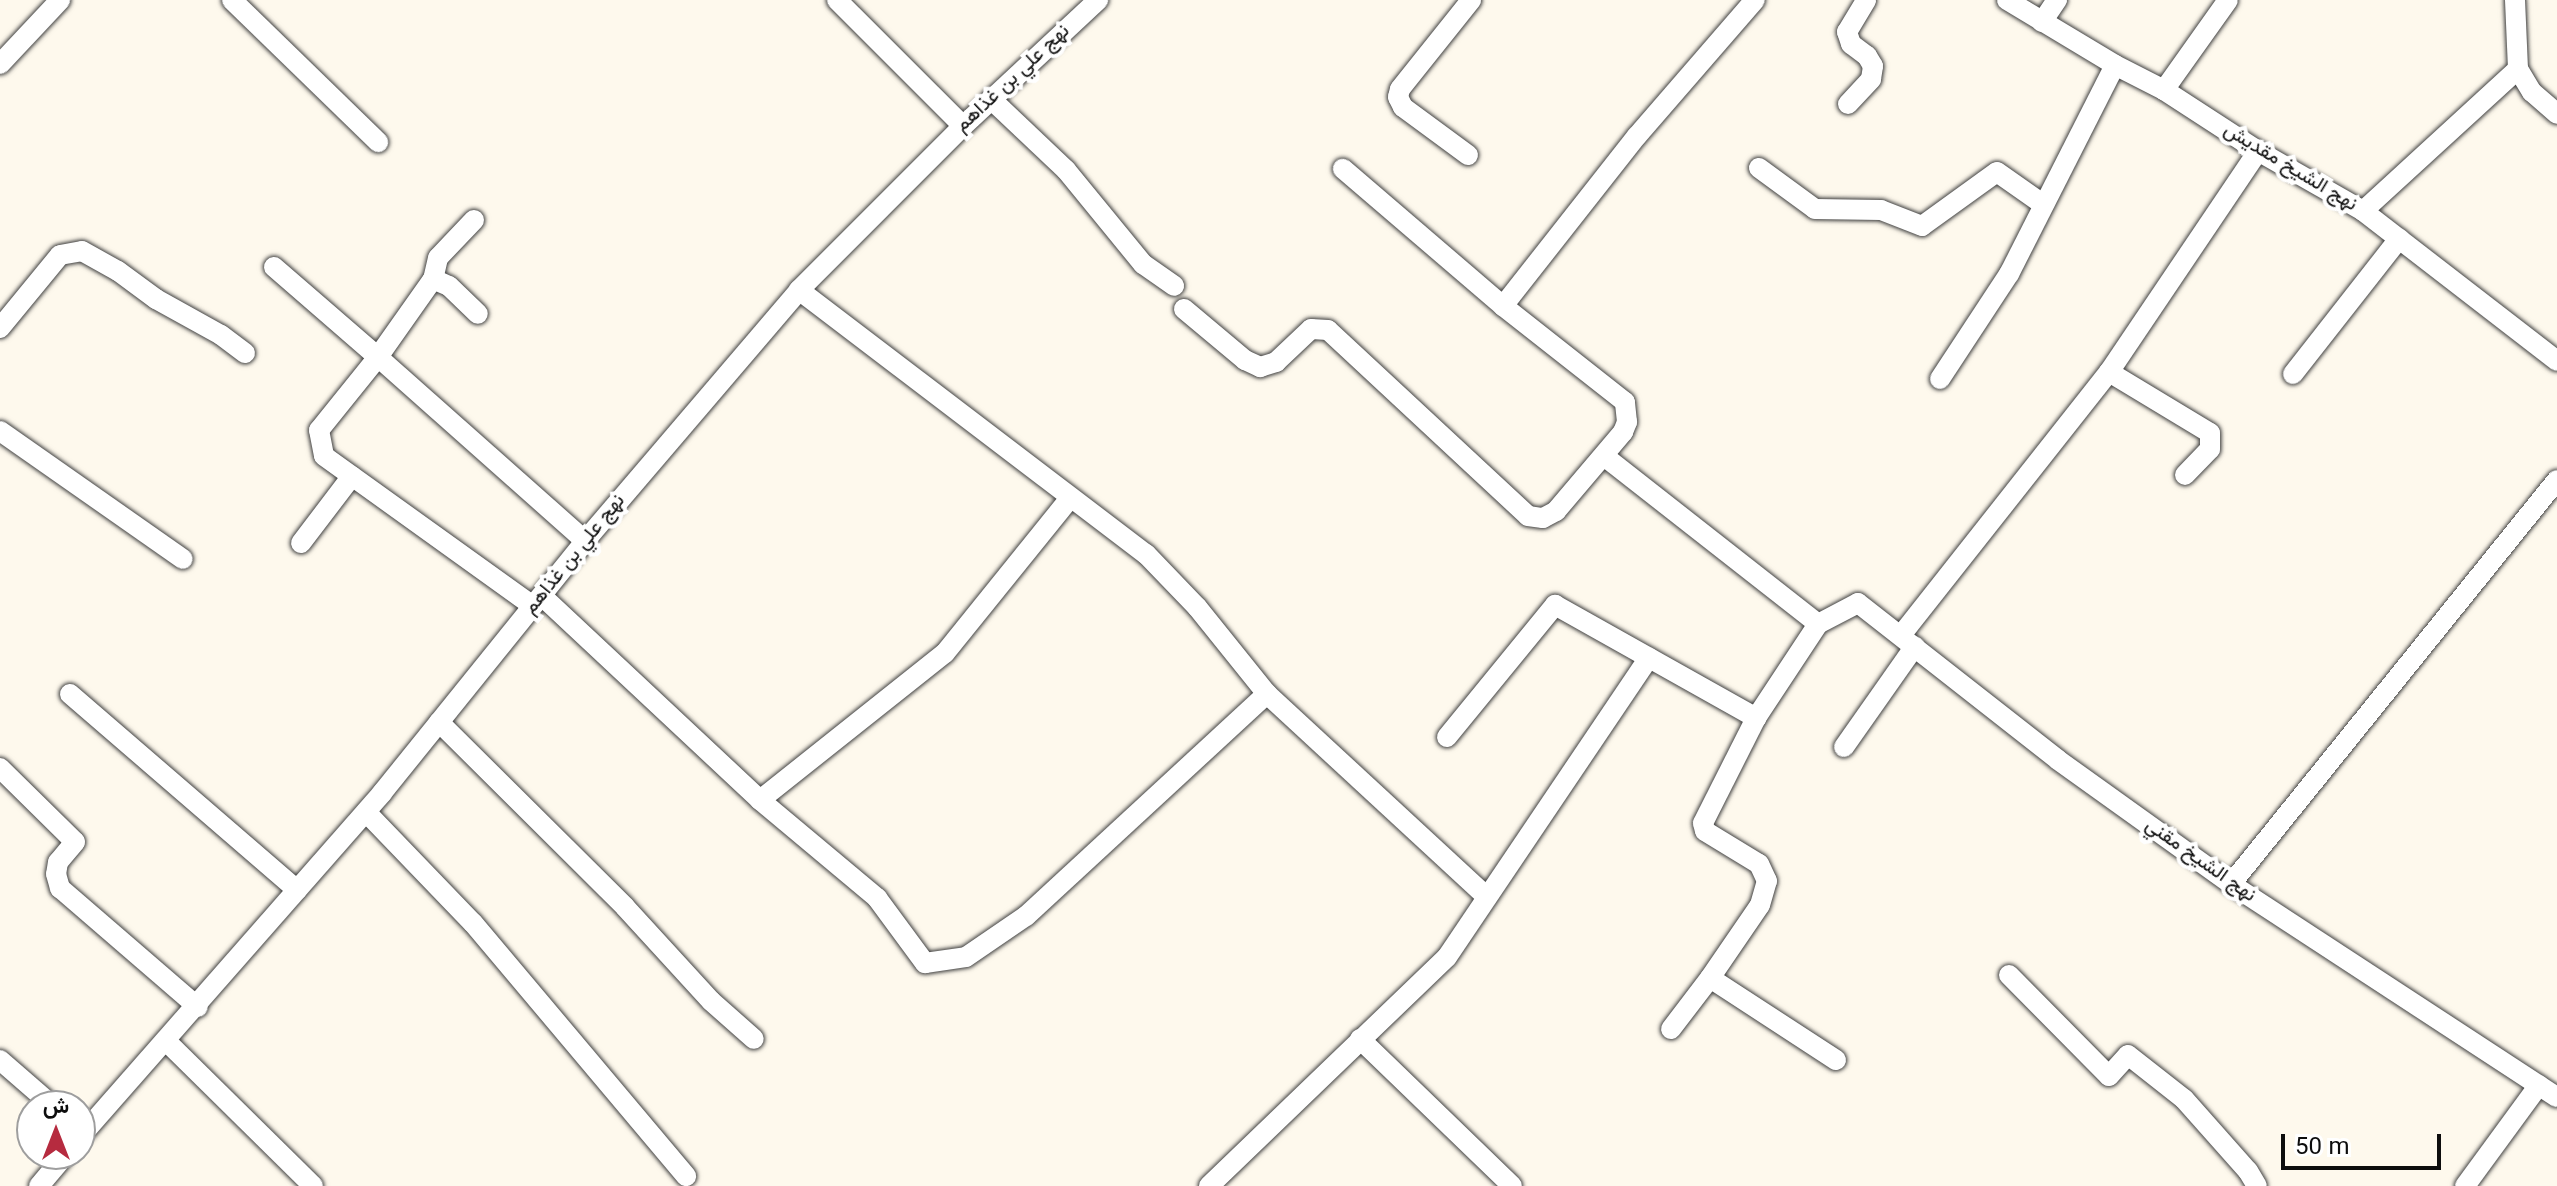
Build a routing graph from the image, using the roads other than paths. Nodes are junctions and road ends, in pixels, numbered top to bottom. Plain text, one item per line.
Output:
1 (60, 0) edge
2 (232, 0) edge
3 (837, 0) edge
4 (1098, 0) edge
5 (1471, 0) edge
6 (1755, 0) edge
7 (1866, 0) edge
8 (2007, 0) edge
9 (2057, 0) edge
10 (2228, 0) edge
11 (2515, 0) edge
12 (2042, 22) junction
13 (0, 64) edge
14 (2115, 65) junction
15 (2518, 69) junction
16 (2164, 90) junction
17 (991, 99) junction
18 (1848, 104) dead end
19 (2557, 114) edge
20 (963, 126) junction
21 (378, 142) dead end
22 (2258, 151) junction
23 (1468, 155) dead end
24 (1759, 168) dead end
25 (1343, 169) dead end
26 (2044, 205) junction
27 (2363, 211) junction
28 (474, 220) dead end
29 (2399, 239) junction
30 (274, 267) dead end
31 (433, 279) junction
32 (1174, 286) dead end
33 (799, 290) junction
34 (1503, 306) junction
35 (1184, 309) dead end
36 (478, 314) dead end
37 (0, 328) edge
38 (245, 353) dead end
39 (378, 357) junction
40 (2557, 361) edge
41 (2109, 372) junction
42 (2293, 374) dead end
43 (1940, 379) dead end
44 (0, 431) edge
45 (1604, 456) junction
46 (2185, 475) dead end
47 (352, 476) junction
48 (2554, 488) edge
49 (1070, 498) junction
50 (585, 541) junction
51 (301, 543) dead end
52 (183, 559) dead end
53 (538, 601) junction
54 (1818, 624) junction
55 (1908, 640) junction
56 (1649, 658) junction
57 (70, 694) dead end
58 (1267, 694) junction
59 (1756, 718) junction
60 (439, 722) junction
61 (1447, 737) dead end
62 (1844, 747) dead end
63 (0, 768) edge
64 (760, 800) junction
65 (366, 812) junction
66 (2231, 884) junction
67 (297, 890) junction
68 (1487, 897) junction
69 (2009, 975) dead end
70 (1710, 978) junction
71 (198, 1007) junction
72 (1671, 1029) dead end
73 (754, 1039) dead end
74 (1360, 1039) junction
75 (167, 1042) junction
76 (0, 1060) edge
77 (1836, 1060) dead end
78 (2539, 1085) junction
79 (35, 1090) edge
80 (2557, 1097) edge
81 (96, 1117) edge
82 (52, 1170) edge
83 (686, 1176) dead end
84 (39, 1186) edge
85 (313, 1186) edge
86 (1209, 1186) edge
87 (1512, 1186) edge
88 (2257, 1186) edge
89 (2465, 1186) edge

1 - 13 street
2 - 21 street
3 - 20 street
4 - 17 street, نهج علي بن غذاهم
5 - 23 street
6 - 34 street
7 - 18 street
8 - 12 street, نهج الشيخ مقديش
9 - 12 street
10 - 16 street
11 - 15 street
12 - 14 street, نهج الشيخ مقديش
14 - 16 street, نهج الشيخ مقديش
14 - 26 street
15 - 19 street
15 - 27 street
16 - 22 street, نهج الشيخ مقديش
17 - 20 street, نهج علي بن غذاهم
17 - 32 street
20 - 33 street, نهج علي بن غذاهم
22 - 27 street, نهج الشيخ مقديش
22 - 41 street
24 - 26 street
25 - 34 street
26 - 43 street
27 - 29 street, نهج الشيخ مقديش
28 - 31 street
29 - 40 street, نهج الشيخ مقديش
29 - 42 street
30 - 39 street
31 - 36 street
31 - 39 street
33 - 49 street
33 - 50 street, نهج علي بن غذاهم
34 - 45 street
35 - 45 street
37 - 38 street
39 - 47 street
39 - 50 street
41 - 46 street
41 - 55 street
44 - 52 street
45 - 54 street
47 - 51 street
47 - 53 street
48 - 66 street
49 - 58 street
49 - 64 street
50 - 53 street, نهج علي بن غذاهم
53 - 60 street, نهج علي بن غذاهم
53 - 64 street
54 - 55 street, نهج الشيخ مقني
54 - 59 street
55 - 62 street
55 - 66 street, نهج الشيخ مقني
56 - 59 street
56 - 61 street
56 - 68 street
57 - 67 street
58 - 64 street
58 - 68 street
59 - 70 street
60 - 65 street, نهج علي بن غذاهم
60 - 73 street
63 - 71 street
65 - 67 street, نهج علي بن غذاهم
65 - 83 street
66 - 78 street, نهج الشيخ مقني
67 - 71 street, نهج علي بن غذاهم
68 - 74 street
69 - 88 street
70 - 72 street
70 - 77 street
71 - 75 street, نهج علي بن غذاهم
74 - 86 street
74 - 87 street
75 - 81 street, نهج علي بن غذاهم
75 - 85 street
76 - 79 street
78 - 80 street, نهج الشيخ مقني
78 - 89 street
82 - 84 street

